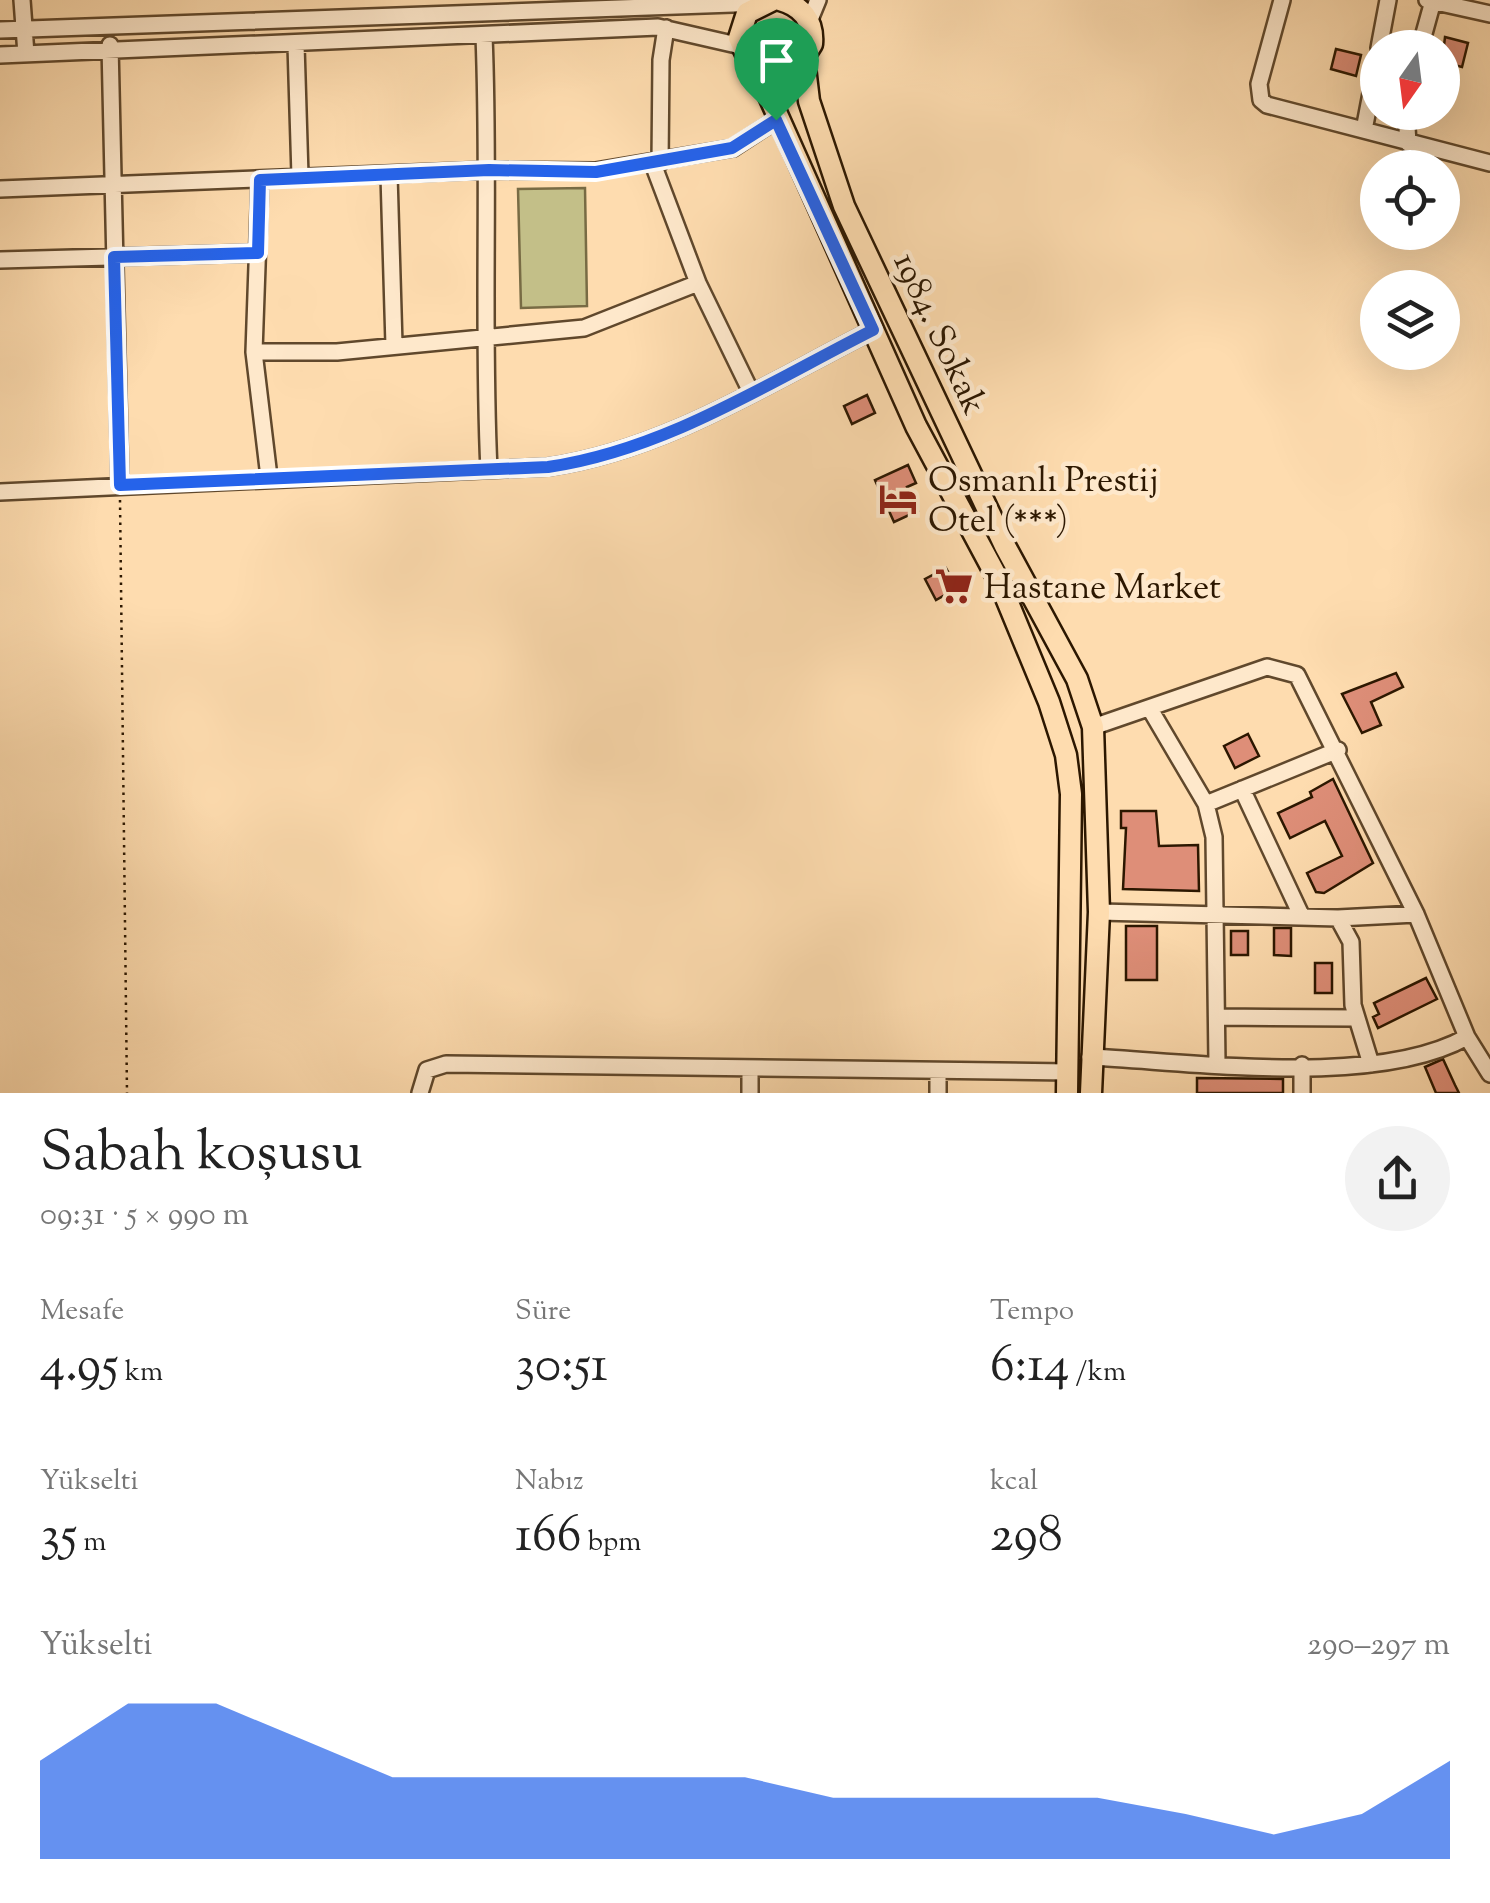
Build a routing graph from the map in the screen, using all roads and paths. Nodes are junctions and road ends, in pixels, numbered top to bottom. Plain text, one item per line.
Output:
1 (22, 0) edge
2 (818, 0) edge
3 (1282, 0) edge
4 (1388, 0) edge
5 (672, 1) edge
6 (772, 1) edge
7 (1430, 1) edge
8 (445, 7) edge
9 (1490, 14) edge
10 (809, 22) junction
11 (109, 26) junction
12 (666, 28) junction
13 (25, 29) junction
14 (0, 30) edge
15 (1383, 30) edge
16 (1424, 30) edge
17 (484, 36) junction
18 (296, 45) junction
19 (740, 46) junction
20 (110, 51) junction
21 (0, 54) edge
22 (26, 54) junction
23 (804, 60) junction
24 (756, 67) junction
25 (776, 120) junction
26 (1360, 129) edge
27 (1364, 130) edge
28 (1407, 130) edge
29 (1408, 143) junction
30 (1490, 163) edge
31 (656, 164) junction
32 (489, 170) junction
33 (389, 175) junction
34 (300, 176) junction
35 (260, 180) junction
36 (112, 182) junction
37 (0, 189) edge
38 (258, 253) junction
39 (114, 257) junction
40 (0, 260) edge
41 (698, 283) junction
42 (873, 330) junction
43 (486, 337) junction
44 (394, 345) junction
45 (254, 352) junction
46 (751, 392) junction
47 (489, 470) junction
48 (269, 477) junction
49 (120, 485) junction
50 (0, 492) edge
51 (1150, 709) junction
52 (1093, 727) junction
53 (1338, 750) junction
54 (1095, 773) junction
55 (1069, 774) junction
56 (1242, 789) junction
57 (1206, 804) junction
58 (1216, 911) junction
59 (1099, 912) junction
60 (1416, 914) junction
61 (1302, 916) junction
62 (1338, 918) junction
63 (1217, 1017) junction
64 (1356, 1018) junction
65 (1468, 1038) junction
66 (1090, 1057) junction
67 (1217, 1063) junction
68 (1371, 1064) junction
69 (1302, 1065) junction
70 (750, 1069) junction
71 (938, 1071) junction
72 (1490, 1074) edge
73 (1068, 1083) edge
74 (127, 1093) edge
75 (420, 1093) edge
76 (750, 1093) edge
77 (938, 1093) edge
78 (1090, 1093) edge
79 (1302, 1093) edge

1 - 13 street
2 - 10 street
3 - 26 street
4 - 15 street
5 - 6 street
5 - 8 street
6 - 10 main road
6 - 19 main road
7 - 9 street
7 - 16 street
8 - 11 street
10 - 23 main road
11 - 13 street
11 - 20 street
12 - 17 street
12 - 19 street
12 - 31 street
13 - 14 street
13 - 22 street
17 - 18 street
17 - 32 street
18 - 20 street
18 - 34 street
19 - 24 main road
20 - 22 street
20 - 36 street
21 - 22 street
23 - 24 main road
23 - 52 main road, 1984. Sokak
24 - 25 main road
25 - 31 street
25 - 42 main road
27 - 29 street
28 - 29 street
29 - 30 street
31 - 32 street
31 - 41 street
32 - 33 street
32 - 43 street
33 - 34 street
33 - 44 street
34 - 35 street
35 - 36 street
35 - 38 street
36 - 37 street
36 - 39 street
38 - 39 street
38 - 45 street
39 - 40 street
39 - 49 street
41 - 43 street
41 - 46 street
42 - 46 street
42 - 55 main road
43 - 44 street
43 - 47 street
44 - 45 street
45 - 48 street
46 - 47 street
47 - 48 street
48 - 49 street
49 - 50 street
49 - 74 path
51 - 52 street
51 - 53 street
51 - 57 street
52 - 54 main road, 1984. Sokak
53 - 56 street
53 - 60 street
54 - 55 main road
54 - 59 main road, 1984. Sokak
55 - 73 main road
56 - 57 street
56 - 61 street
57 - 58 street
58 - 59 street
58 - 61 street
58 - 63 street
59 - 66 main road, 1984. Sokak
60 - 62 street
60 - 65 street
61 - 62 street
62 - 64 street
63 - 64 street
63 - 67 street
64 - 68 street
65 - 68 street
65 - 72 street
66 - 67 street
66 - 78 main road, 1984. Sokak
67 - 69 street
68 - 69 street
69 - 79 street
70 - 71 street
70 - 75 street
70 - 76 street
71 - 73 street
71 - 77 street

